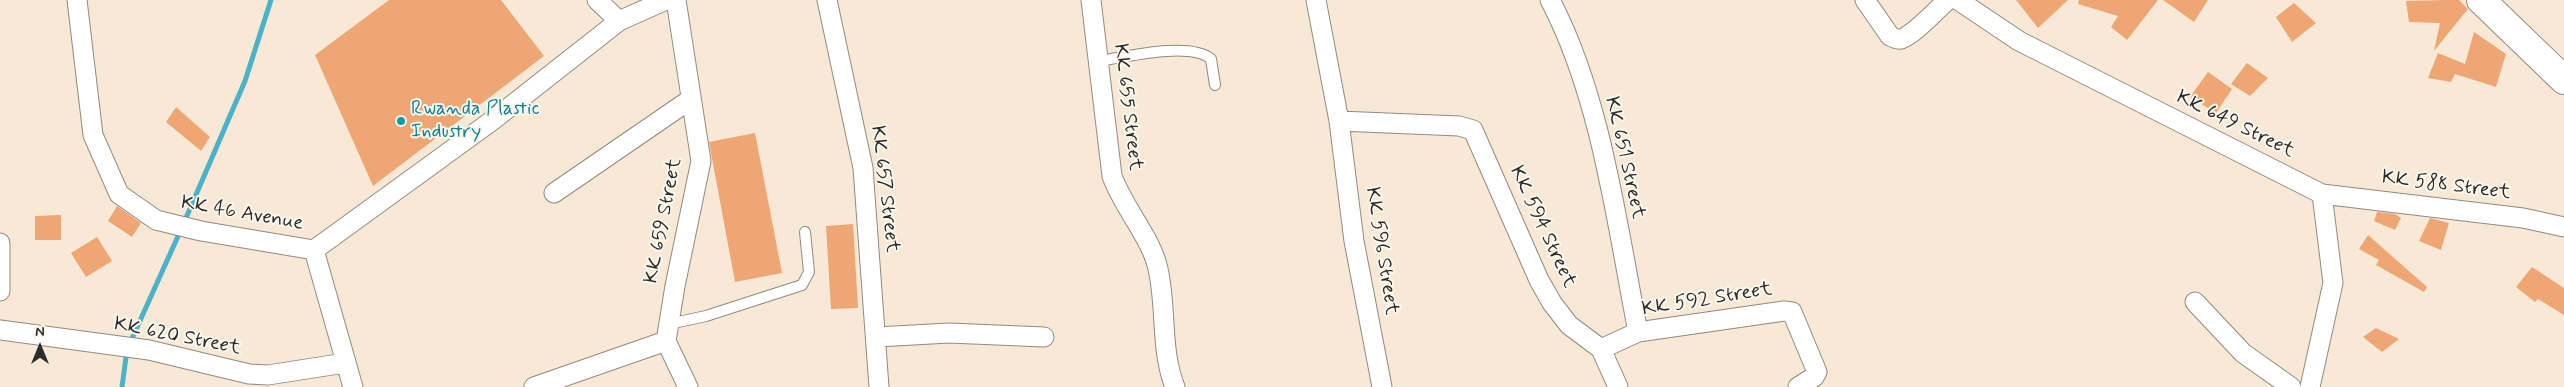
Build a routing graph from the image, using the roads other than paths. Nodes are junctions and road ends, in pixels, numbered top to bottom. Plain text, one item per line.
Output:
1 (77, 0) edge
2 (597, 0) edge
3 (666, 0) edge
4 (676, 0) edge
5 (827, 0) edge
6 (1091, 0) edge
7 (1316, 0) edge
8 (1550, 0) edge
9 (1865, 0) edge
10 (1948, 0) edge
11 (1958, 0) edge
12 (2481, 0) edge
13 (619, 21) junction
14 (1098, 61) junction
15 (2564, 80) edge
16 (1214, 86) dead end
17 (691, 99) junction
18 (1339, 122) junction
19 (554, 193) dead end
20 (2322, 194) junction
21 (2564, 227) edge
22 (805, 232) dead end
23 (0, 243) edge
24 (314, 250) junction
25 (0, 291) edge
26 (2195, 302) dead end
27 (0, 330) edge
28 (1638, 332) junction
29 (667, 333) junction
30 (876, 337) junction
31 (1044, 337) dead end
32 (1601, 348) junction
33 (345, 363) junction
34 (353, 387) edge
35 (535, 387) edge
36 (688, 387) edge
37 (879, 387) edge
38 (1175, 387) edge
39 (1382, 387) edge
40 (1618, 387) edge
41 (1798, 387) edge
42 (2291, 387) edge
43 (2310, 387) edge

1 - 24 street, KK 46 Avenue
2 - 13 street
3 - 13 street, KK 46 Avenue
4 - 17 street, KK 659 Street
5 - 30 street, KK 657 Street
6 - 14 street, KK 655 Street
7 - 18 street, KK 596 Street
8 - 28 street, KK 651 Street
9 - 10 street
11 - 20 street, KK 649 Street
12 - 15 main road
13 - 24 street, KK 46 Avenue
14 - 16 lane
14 - 38 street, KK 655 Street
17 - 19 street
17 - 29 street, KK 659 Street
18 - 32 street, KK 594 Street
18 - 39 street, KK 596 Street
20 - 21 street, KK 588 Street
20 - 43 street
22 - 29 lane
23 - 25 street
24 - 33 street
26 - 42 street
27 - 33 street, KK 620 Street
28 - 32 street, KK 592 Street
28 - 41 street, KK 592 Street
29 - 35 street
29 - 36 street
30 - 31 street
30 - 37 street, KK 657 Street
32 - 40 street
33 - 34 street

